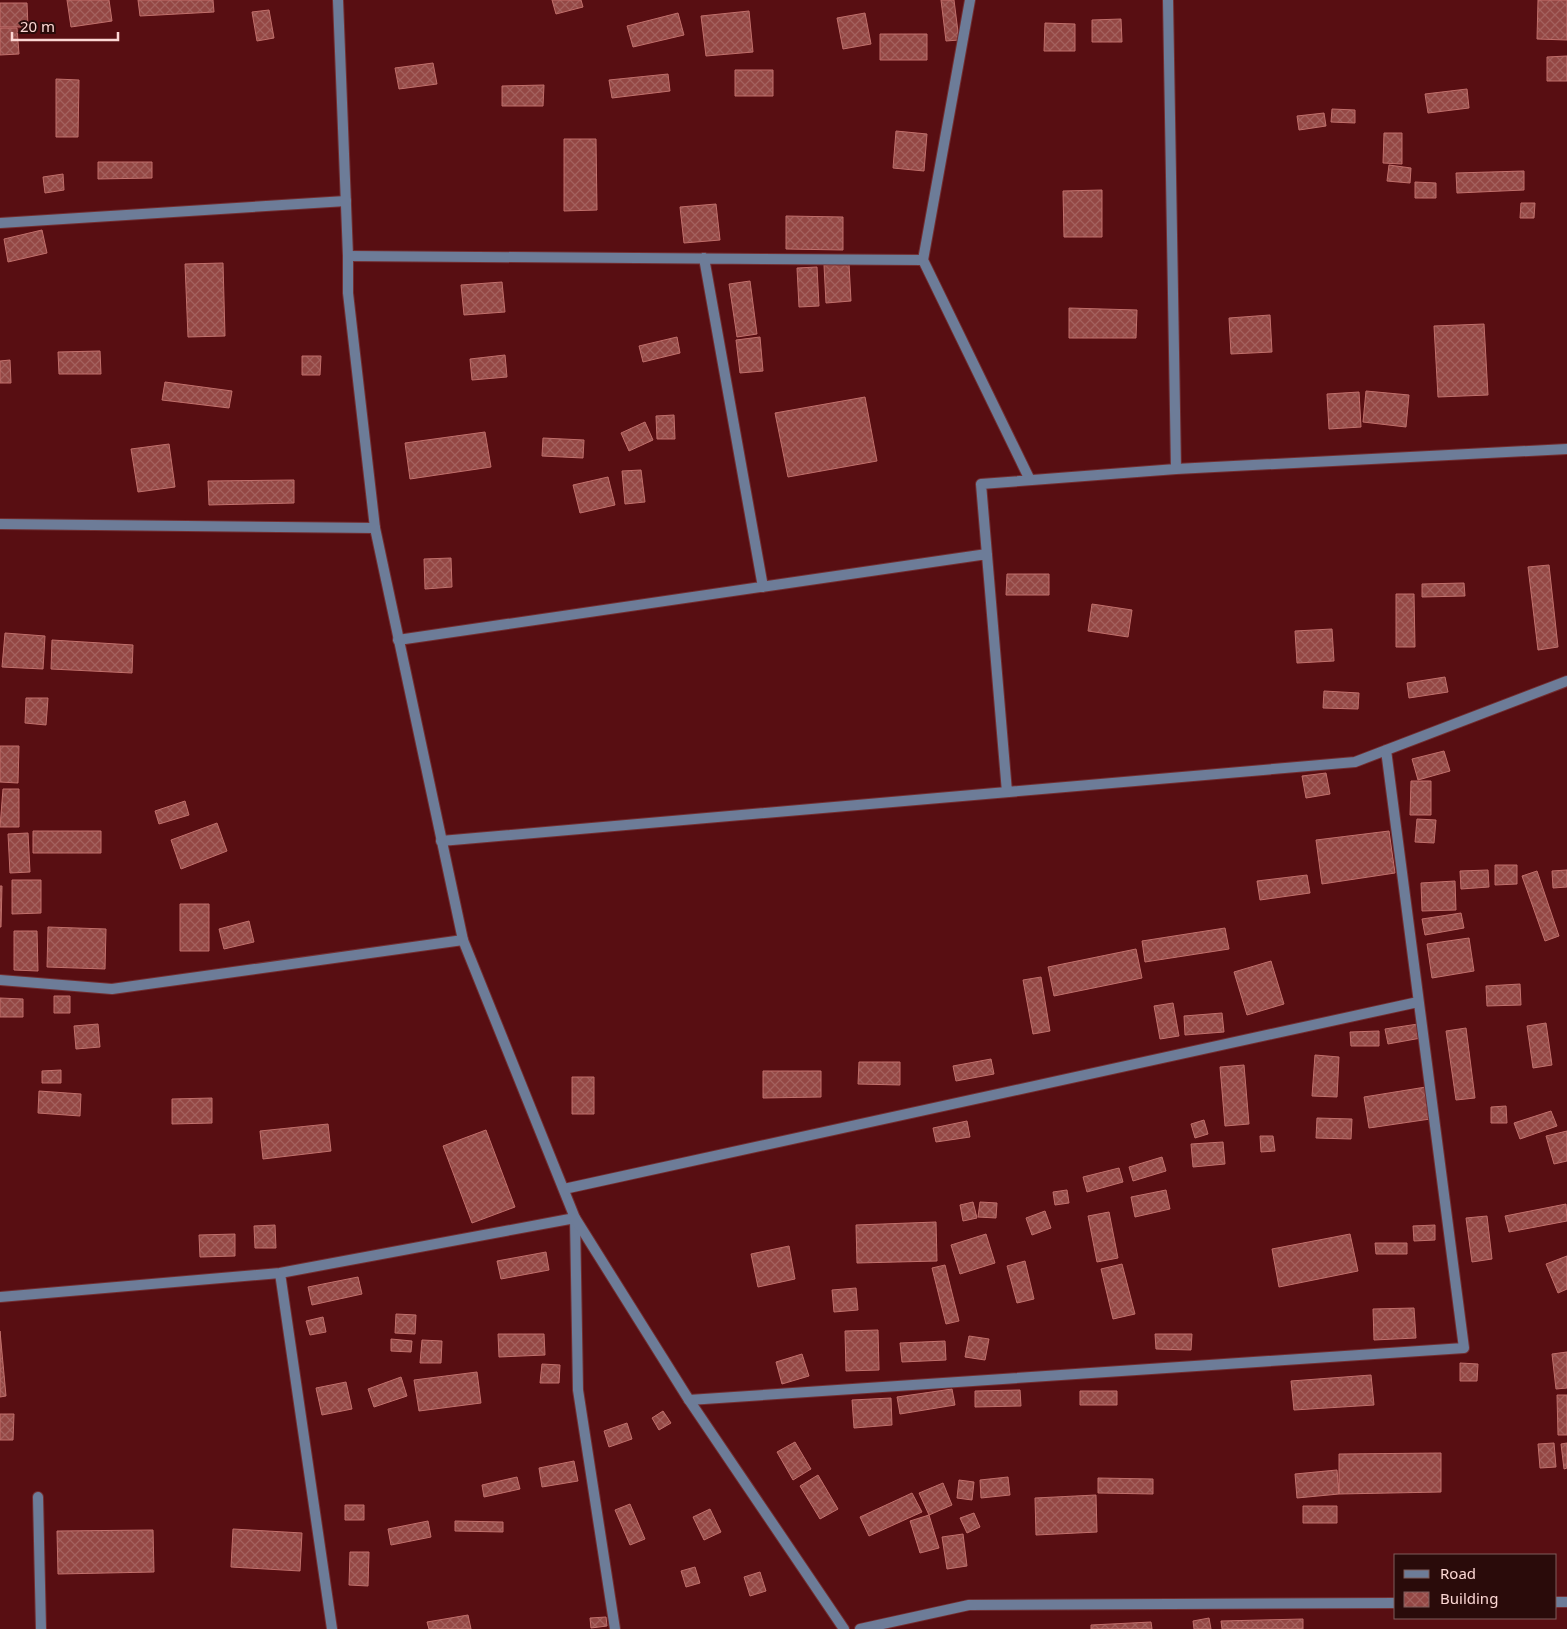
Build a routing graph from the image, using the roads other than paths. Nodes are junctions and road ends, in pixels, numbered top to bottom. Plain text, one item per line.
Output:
1 (338, 0) edge
2 (970, 0) edge
3 (1168, 0) edge
4 (346, 201) junction
5 (0, 223) edge
6 (348, 256) junction
7 (704, 258) junction
8 (923, 260) junction
9 (1567, 449) edge
10 (1176, 469) junction
11 (1030, 480) junction
12 (0, 524) edge
13 (375, 528) junction
14 (987, 554) junction
15 (763, 587) junction
16 (398, 640) junction
17 (1567, 681) edge
18 (1386, 750) junction
19 (1006, 792) junction
20 (441, 841) junction
21 (463, 940) junction
22 (0, 980) edge
23 (1418, 1002) junction
24 (564, 1189) junction
25 (575, 1218) junction
26 (280, 1274) junction
27 (0, 1297) edge
28 (689, 1400) junction
29 (38, 1497) dead end
30 (1394, 1603) edge
31 (41, 1629) edge
32 (332, 1629) edge
33 (615, 1629) edge
34 (844, 1629) edge
35 (860, 1629) edge

1 - 4 street
2 - 8 street
3 - 10 street
4 - 5 street
4 - 6 street
6 - 7 street
6 - 13 street
7 - 8 street
7 - 15 street
8 - 11 street
9 - 10 street
10 - 11 street
11 - 14 street
12 - 13 street
13 - 16 street
14 - 15 street
14 - 19 street
15 - 16 street
16 - 20 street
17 - 18 street
18 - 19 street
18 - 23 street
19 - 20 street
20 - 21 street
21 - 22 street
21 - 24 street
23 - 24 street
23 - 28 street
24 - 25 street
25 - 26 street
25 - 28 street
25 - 33 street
26 - 27 street
26 - 32 street
28 - 34 street
29 - 31 street
30 - 35 street

